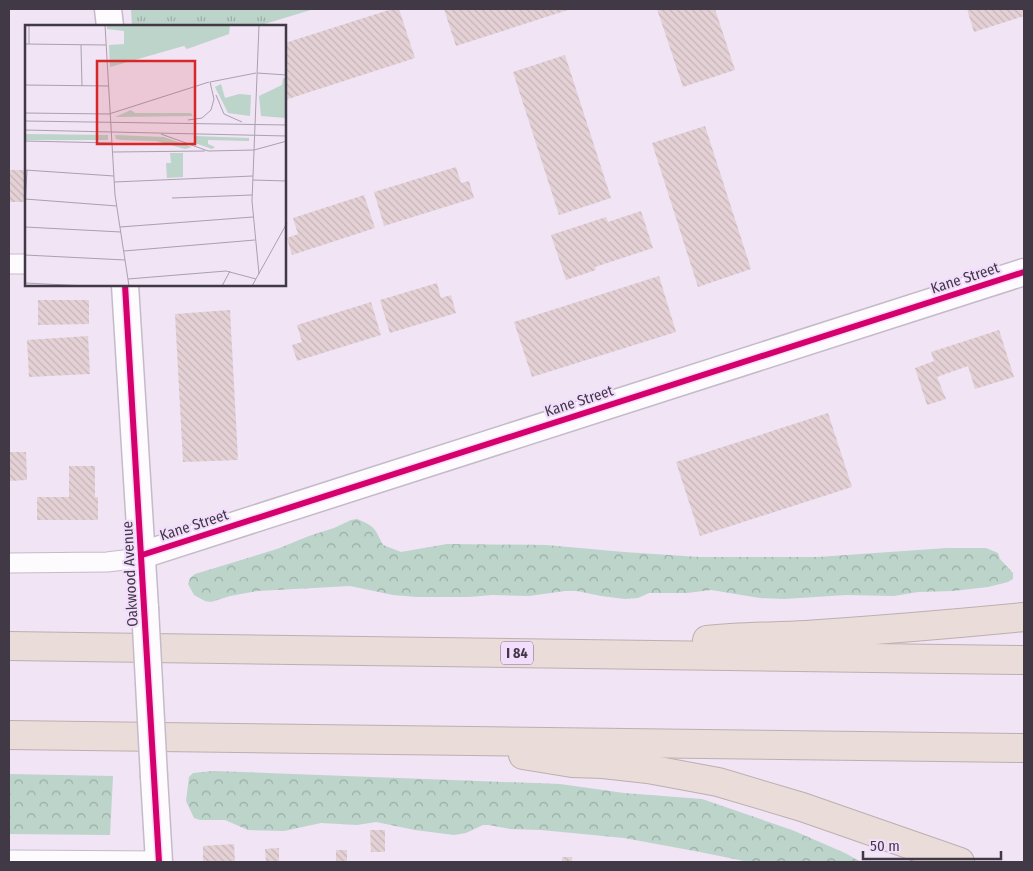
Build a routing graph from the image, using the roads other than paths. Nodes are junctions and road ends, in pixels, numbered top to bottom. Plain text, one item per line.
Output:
1 (108, 9) edge
2 (110, 25) edge
3 (9, 264) edge
4 (25, 264) edge
5 (1024, 272) edge
6 (126, 286) edge
7 (142, 555) junction
8 (9, 563) edge
9 (1024, 617) edge
10 (9, 646) edge
11 (636, 654) junction
12 (1024, 660) edge
13 (9, 735) edge
14 (466, 741) junction
15 (1024, 748) edge
16 (9, 860) edge
17 (159, 862) edge
18 (960, 862) edge

1 - 2 street
3 - 4 street
5 - 7 street, Kane Street
6 - 7 street, Oakwood Avenue
7 - 8 street
7 - 17 street, Oakwood Avenue, bridge
9 - 11 highway
10 - 11 highway, I 84
11 - 12 highway, I 84
13 - 14 highway
14 - 15 highway
14 - 18 highway
16 - 17 street

